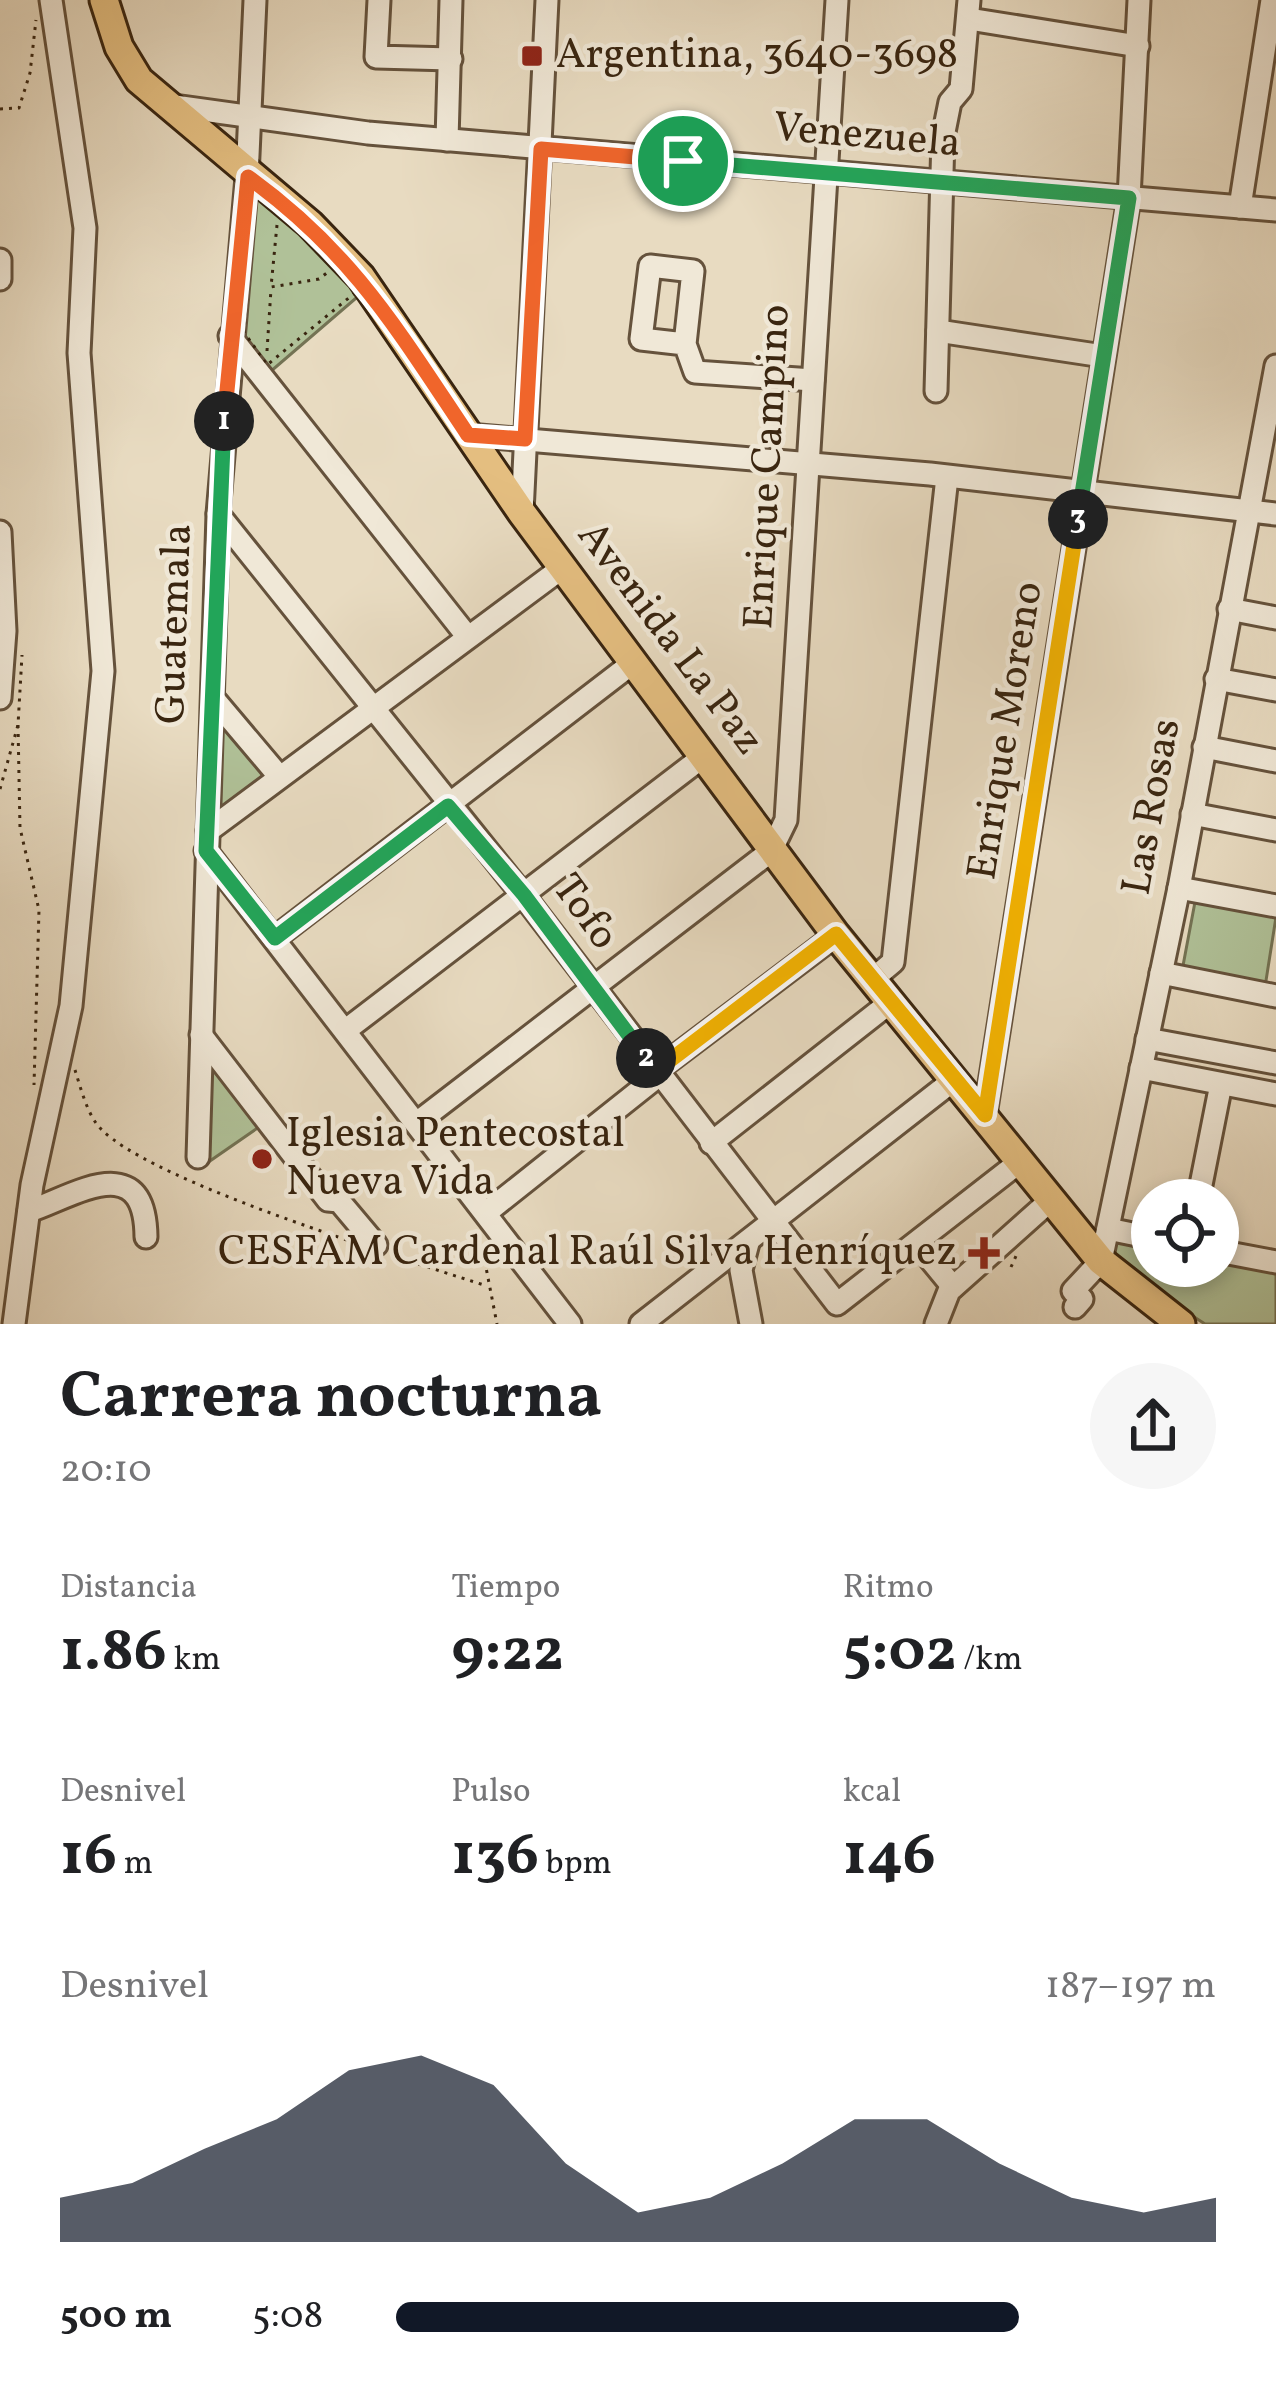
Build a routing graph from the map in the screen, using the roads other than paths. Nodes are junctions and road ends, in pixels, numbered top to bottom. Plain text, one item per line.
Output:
1 (104, 0) edge
2 (255, 0) edge
3 (380, 0) edge
4 (451, 0) edge
5 (547, 0) edge
6 (838, 0) edge
7 (1139, 0) edge
8 (1272, 0) edge
9 (44, 9) edge
10 (969, 9) edge
11 (1138, 46) junction
12 (451, 59) junction
13 (167, 105) junction
14 (250, 118) junction
15 (447, 140) junction
16 (541, 149) junction
17 (826, 174) junction
18 (248, 177) junction
19 (940, 182) junction
20 (1129, 198) junction
21 (1240, 207) junction
22 (1276, 211) edge
23 (0, 260) edge
24 (0, 279) edge
25 (938, 332) junction
26 (230, 336) junction
27 (685, 344) dead end
28 (1103, 356) junction
29 (1276, 366) edge
30 (813, 380) junction
31 (936, 391) dead end
32 (468, 435) junction
33 (525, 439) junction
34 (808, 465) junction
35 (947, 477) junction
36 (1082, 493) junction
37 (1247, 509) junction
38 (522, 513) junction
39 (218, 514) junction
40 (1276, 514) edge
41 (0, 535) edge
42 (562, 568) junction
43 (2, 609) edge
44 (1229, 609) junction
45 (1276, 618) edge
46 (467, 636) junction
47 (634, 662) junction
48 (1216, 680) junction
49 (1, 686) edge
50 (1276, 690) edge
51 (213, 698) junction
52 (371, 707) junction
53 (1204, 747) junction
54 (704, 756) junction
55 (1276, 761) edge
56 (278, 775) junction
57 (448, 806) junction
58 (1192, 814) junction
59 (1276, 830) edge
60 (207, 841) junction
61 (772, 846) junction
62 (1179, 888) junction
63 (524, 895) junction
64 (1276, 906) edge
65 (836, 934) junction
66 (275, 938) junction
67 (1161, 973) junction
68 (874, 978) junction
69 (591, 989) junction
70 (1276, 996) edge
71 (892, 1001) junction
72 (346, 1030) junction
73 (200, 1035) junction
74 (1147, 1039) junction
75 (1276, 1063) edge
76 (1141, 1068) junction
77 (657, 1074) junction
78 (955, 1079) junction
79 (1221, 1084) junction
80 (1276, 1094) edge
81 (985, 1115) junction
82 (418, 1122) junction
83 (711, 1143) junction
84 (198, 1157) dead end
85 (1022, 1160) junction
86 (1202, 1179) edge
87 (1052, 1199) junction
88 (28, 1211) junction
89 (493, 1221) junction
90 (772, 1225) junction
91 (1108, 1229) junction
92 (1131, 1234) edge
93 (146, 1237) dead end
94 (751, 1239) junction
95 (368, 1246) road end
96 (1239, 1255) edge
97 (930, 1258) dead end
98 (1101, 1261) junction
99 (1276, 1262) edge
100 (9, 1275) edge
101 (953, 1288) junction
102 (1075, 1307) dead end
103 (14, 1324) edge
104 (570, 1324) edge
105 (641, 1324) edge
106 (751, 1324) edge
107 (936, 1324) edge
108 (1181, 1324) edge

1 - 13 main road, Avenida La Paz
2 - 14 street, Guatemala
3 - 12 street
4 - 12 street
5 - 16 street
6 - 17 street, Enrique Campino
7 - 11 street, Enrique Moreno
8 - 21 street
9 - 88 street
10 - 11 street
10 - 19 street
11 - 20 street, Enrique Moreno
12 - 15 street
13 - 14 street, Venezuela
13 - 18 main road, Avenida La Paz
14 - 15 street, Venezuela
14 - 18 street, Guatemala
15 - 16 street, Venezuela
16 - 17 street, Venezuela
16 - 33 street
17 - 19 street, Venezuela
17 - 30 street, Enrique Campino
18 - 26 street, Guatemala
18 - 32 main road, Avenida La Paz
19 - 20 street, Venezuela
19 - 25 street
20 - 21 street, Venezuela
20 - 28 street, Enrique Moreno
21 - 22 street, Venezuela
23 - 24 street
25 - 28 street
25 - 31 street
26 - 39 street, Guatemala
26 - 46 street
27 - 30 street
28 - 36 street, Enrique Moreno
29 - 37 street, Las Rosas
30 - 34 street, Enrique Campino
32 - 33 street
32 - 38 main road, Avenida La Paz
33 - 34 street
33 - 38 street
34 - 35 street
34 - 61 street, Enrique Campino
35 - 36 street
35 - 68 street
36 - 37 street
36 - 81 street, Enrique Moreno
37 - 40 street
37 - 44 street, Las Rosas
38 - 42 main road, Avenida La Paz
39 - 51 street, Guatemala
39 - 52 street, Tofo
41 - 43 street
42 - 46 street
42 - 47 main road, Avenida La Paz
43 - 49 street
44 - 45 street
44 - 48 street, Las Rosas
46 - 52 street
47 - 54 main road, Avenida La Paz
47 - 57 street
48 - 50 street
48 - 53 street, Las Rosas
51 - 56 street
51 - 60 street, Guatemala
52 - 56 street
52 - 57 street, Tofo
53 - 55 street
53 - 58 street, Las Rosas
54 - 61 main road, Avenida La Paz
54 - 63 street
56 - 60 street
57 - 63 street, Tofo
57 - 66 street
58 - 59 street
58 - 62 street, Las Rosas
60 - 66 street
60 - 73 street, Guatemala
61 - 65 main road, Avenida La Paz
61 - 69 street
62 - 64 street
62 - 67 street, Las Rosas
63 - 69 street, Tofo
63 - 72 street
65 - 68 main road, Avenida La Paz
65 - 77 street
66 - 72 street
67 - 70 street
67 - 74 street, Las Rosas
68 - 71 main road, Avenida La Paz
69 - 77 street, Tofo
69 - 82 street
71 - 78 main road, Avenida La Paz
71 - 83 street
72 - 82 street
73 - 84 street, Guatemala
73 - 95 street
74 - 75 street
74 - 76 street, Las Rosas
76 - 79 street
76 - 91 street, Las Rosas
77 - 83 street, Tofo
77 - 89 street
78 - 81 main road, Avenida La Paz
78 - 90 street
79 - 80 street
79 - 86 street
81 - 85 main road, Avenida La Paz
82 - 89 street
83 - 90 street, Tofo
85 - 87 main road, Avenida La Paz
85 - 90 street, Tofo
87 - 98 main road, Avenida La Paz
87 - 101 street
88 - 93 street
88 - 100 street
89 - 104 street
90 - 94 street
91 - 92 street
91 - 98 street, Las Rosas
94 - 105 street
94 - 106 street
96 - 99 street
97 - 101 street
98 - 102 street, Las Rosas
98 - 108 main road, Avenida La Paz
100 - 103 street
101 - 107 street

